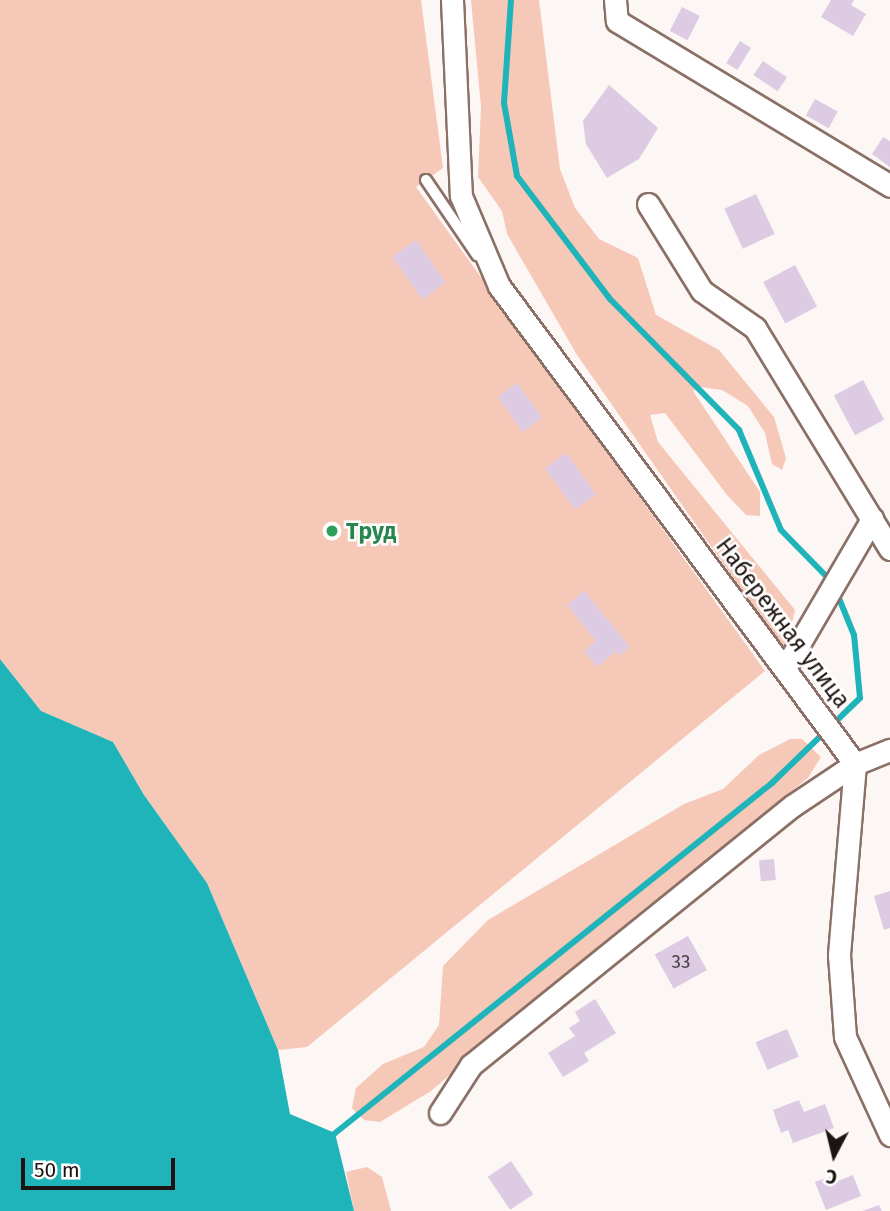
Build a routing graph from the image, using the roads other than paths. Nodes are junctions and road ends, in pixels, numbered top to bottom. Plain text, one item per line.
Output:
1 (452, 0) edge
2 (615, 0) edge
3 (426, 180) dead end
4 (890, 186) edge
5 (648, 204) dead end
6 (499, 286) junction
7 (872, 519) junction
8 (890, 549) edge
9 (785, 668) junction
10 (890, 750) edge
11 (855, 764) junction
12 (440, 1113) dead end
13 (890, 1135) edge

1 - 6 street, Набережная улица
2 - 4 street
3 - 6 lane
5 - 7 street
6 - 9 street, Набережная улица
7 - 8 street
7 - 9 street
9 - 11 street, Набережная улица
10 - 11 street
11 - 12 street
11 - 13 street

